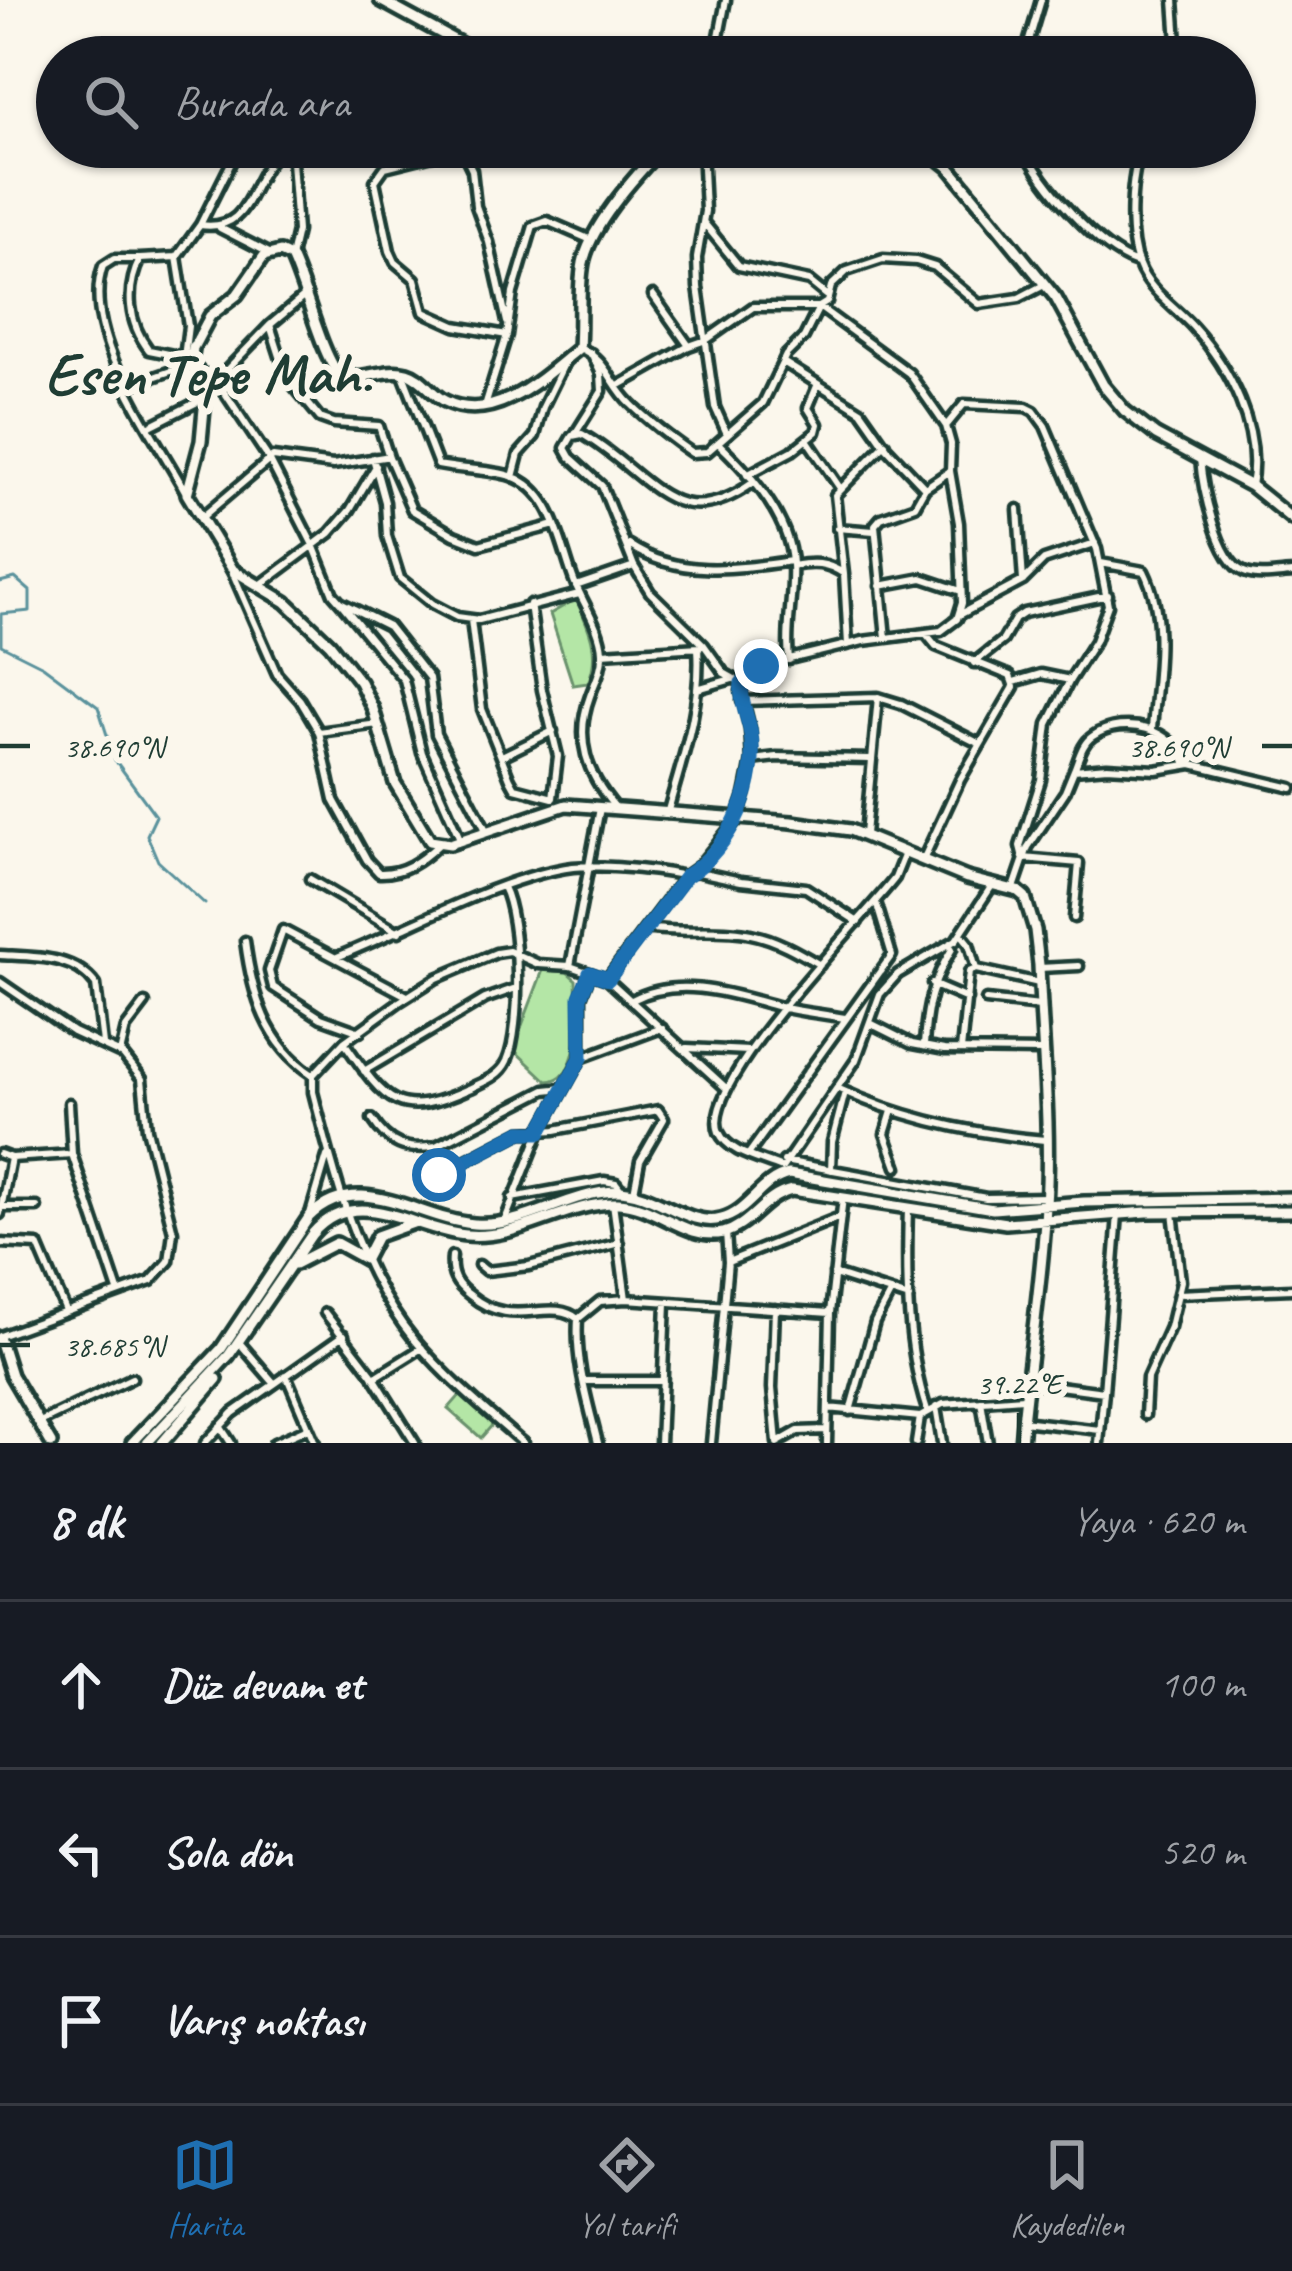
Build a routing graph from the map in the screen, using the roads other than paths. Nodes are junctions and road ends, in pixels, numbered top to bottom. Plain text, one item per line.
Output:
1 (380, 0) edge
2 (726, 0) edge
3 (1041, 0) edge
4 (1174, 0) edge
5 (446, 36) edge
6 (719, 36) edge
7 (1030, 36) edge
8 (1177, 36) edge
9 (228, 168) edge
10 (264, 168) edge
11 (290, 168) edge
12 (385, 168) edge
13 (471, 168) edge
14 (645, 168) edge
15 (703, 168) edge
16 (950, 168) edge
17 (1040, 168) edge
18 (1137, 168) edge
19 (704, 223) junction
20 (200, 225) junction
21 (220, 228) junction
22 (591, 240) junction
23 (269, 254) junction
24 (177, 257) junction
25 (291, 257) junction
26 (140, 259) junction
27 (1138, 264) junction
28 (1045, 284) junction
29 (308, 293) junction
30 (826, 295) junction
31 (653, 296) dead end
32 (819, 307) junction
33 (270, 325) junction
34 (508, 335) junction
35 (706, 340) junction
36 (689, 346) junction
37 (579, 348) junction
38 (591, 352) junction
39 (188, 360) junction
40 (565, 360) junction
41 (783, 362) junction
42 (402, 371) junction
43 (214, 382) junction
44 (128, 386) junction
45 (618, 386) junction
46 (818, 386) junction
47 (205, 398) junction
48 (485, 406) junction
49 (150, 426) junction
50 (946, 426) junction
51 (575, 434) junction
52 (728, 434) junction
53 (808, 440) junction
54 (718, 443) junction
55 (885, 444) junction
56 (389, 457) junction
57 (1200, 458) junction
58 (268, 460) junction
59 (375, 462) junction
60 (950, 471) junction
61 (512, 477) junction
62 (750, 478) junction
63 (1251, 486) junction
64 (839, 488) junction
65 (925, 488) junction
66 (187, 494) junction
67 (1018, 509) dead end
68 (201, 518) junction
69 (1292, 519) edge
70 (555, 525) junction
71 (837, 528) junction
72 (874, 530) junction
73 (626, 543) junction
74 (1095, 543) junction
75 (314, 547) junction
76 (792, 563) junction
77 (1101, 563) junction
78 (229, 564) junction
79 (634, 566) junction
80 (1292, 573) edge
81 (844, 574) junction
82 (1023, 581) junction
83 (259, 586) junction
84 (880, 586) junction
85 (578, 590) junction
86 (961, 590) junction
87 (1108, 595) junction
88 (340, 602) junction
89 (530, 604) junction
90 (961, 614) junction
91 (471, 620) junction
92 (927, 635) junction
93 (886, 638) junction
94 (848, 645) junction
95 (701, 646) junction
96 (602, 653) junction
97 (788, 660) junction
98 (974, 663) junction
99 (732, 680) junction
100 (1070, 680) junction
101 (1014, 682) junction
102 (742, 683) junction
103 (697, 689) junction
104 (878, 697) junction
105 (742, 701) junction
106 (378, 724) junction
107 (1152, 729) junction
108 (553, 731) junction
109 (319, 732) junction
110 (981, 745) junction
111 (502, 756) junction
112 (871, 759) junction
113 (752, 760) junction
114 (1186, 764) junction
115 (1074, 770) junction
116 (1292, 788) edge
117 (554, 803) junction
118 (601, 808) junction
119 (617, 810) junction
120 (667, 814) junction
121 (736, 819) junction
122 (488, 833) junction
123 (865, 834) junction
124 (461, 841) junction
125 (438, 845) junction
126 (904, 853) junction
127 (1023, 857) junction
128 (922, 860) junction
129 (591, 867) junction
130 (694, 871) junction
131 (686, 876) junction
132 (310, 879) dead end
133 (993, 884) junction
134 (503, 887) junction
135 (1014, 888) junction
136 (877, 902) junction
137 (1074, 918) dead end
138 (858, 922) junction
139 (646, 928) junction
140 (399, 932) junction
141 (962, 934) junction
142 (244, 941) dead end
143 (949, 944) junction
144 (514, 954) junction
145 (0, 955) edge
146 (337, 957) junction
147 (820, 965) junction
148 (570, 966) junction
149 (1078, 966) dead end
150 (1039, 968) junction
151 (976, 969) junction
152 (590, 973) junction
153 (608, 979) junction
154 (0, 982) edge
155 (932, 983) junction
156 (1040, 983) junction
157 (516, 988) junction
158 (407, 996) junction
159 (967, 999) junction
160 (632, 1000) junction
161 (986, 1000) dead end
162 (145, 1003) dead end
163 (1040, 1006) junction
164 (783, 1008) junction
165 (847, 1018) junction
166 (870, 1023) junction
167 (662, 1028) junction
168 (360, 1032) junction
169 (344, 1042) junction
170 (104, 1046) junction
171 (924, 1046) junction
172 (684, 1047) junction
173 (961, 1050) junction
174 (1042, 1051) junction
175 (749, 1052) junction
176 (120, 1053) junction
177 (581, 1058) junction
178 (364, 1071) junction
179 (313, 1075) junction
180 (566, 1088) junction
181 (726, 1088) junction
182 (842, 1091) junction
183 (69, 1103) dead end
184 (892, 1111) junction
185 (372, 1119) dead end
186 (540, 1132) junction
187 (1045, 1140) junction
188 (328, 1153) junction
189 (0, 1154) edge
190 (72, 1154) junction
191 (748, 1155) junction
192 (10, 1158) junction
193 (897, 1167) dead end
194 (783, 1168) junction
195 (831, 1170) junction
196 (439, 1175) dead end
197 (785, 1191) junction
198 (628, 1192) junction
199 (341, 1196) junction
200 (843, 1197) junction
201 (512, 1198) junction
202 (1292, 1198) edge
203 (1047, 1201) junction
204 (614, 1203) junction
205 (1, 1206) edge
206 (37, 1207) dead end
207 (908, 1208) junction
208 (346, 1210) junction
209 (1292, 1210) edge
210 (1173, 1212) junction
211 (1118, 1214) junction
212 (309, 1216) junction
213 (839, 1217) junction
214 (1045, 1220) junction
215 (417, 1222) junction
216 (504, 1223) junction
217 (726, 1232) junction
218 (0, 1243) edge
219 (620, 1243) junction
220 (452, 1256) dead end
221 (365, 1259) junction
222 (728, 1262) junction
223 (479, 1265) dead end
224 (290, 1267) junction
225 (834, 1274) junction
226 (1292, 1289) edge
227 (118, 1291) junction
228 (891, 1292) junction
229 (1178, 1294) junction
230 (909, 1298) junction
231 (626, 1299) junction
232 (666, 1303) junction
233 (722, 1307) junction
234 (776, 1309) junction
235 (66, 1310) junction
236 (325, 1313) dead end
237 (830, 1313) junction
238 (578, 1319) junction
239 (344, 1335) junction
240 (0, 1338) edge
241 (238, 1340) junction
242 (422, 1347) junction
243 (286, 1375) junction
244 (5, 1376) edge
245 (132, 1378) dead end
246 (374, 1378) junction
247 (663, 1381) junction
248 (583, 1382) junction
249 (1026, 1382) junction
250 (274, 1383) junction
251 (1104, 1393) junction
252 (1023, 1398) junction
253 (981, 1401) junction
254 (828, 1408) junction
255 (932, 1408) junction
256 (850, 1412) junction
257 (1144, 1415) dead end
258 (920, 1417) junction
259 (1022, 1421) junction
260 (38, 1423) junction
261 (220, 1426) junction
262 (308, 1428) junction
263 (827, 1430) junction
264 (1100, 1430) junction
265 (51, 1443) edge
266 (132, 1443) edge
267 (147, 1443) edge
268 (162, 1443) edge
269 (205, 1443) edge
270 (232, 1443) edge
271 (274, 1443) edge
272 (315, 1443) edge
273 (414, 1443) edge
274 (523, 1443) edge
275 (598, 1443) edge
276 (660, 1443) edge
277 (711, 1443) edge
278 (827, 1443) edge
279 (916, 1443) edge
280 (942, 1443) edge
281 (988, 1443) edge
282 (1021, 1443) edge
283 (1099, 1443) edge

1 - 5 main road
2 - 6 street
3 - 7 street
4 - 8 street
9 - 20 street
10 - 21 street
11 - 25 street
12 - 34 street
13 - 34 street
14 - 22 main road
15 - 19 street
16 - 28 main road
17 - 27 street
18 - 27 street
19 - 30 street
19 - 35 street
20 - 21 street
20 - 24 street
21 - 23 street
22 - 34 street
22 - 37 main road
23 - 25 main road
23 - 39 main road
24 - 26 street
24 - 39 street
25 - 29 main road
26 - 39 street
26 - 44 street
27 - 63 street
28 - 30 street
28 - 57 main road
29 - 33 street
29 - 42 main road
30 - 32 street
31 - 36 street
32 - 35 street
32 - 41 street
32 - 50 street
33 - 43 street
33 - 56 street
34 - 48 street
35 - 36 street
35 - 52 street
36 - 45 street
37 - 38 street
37 - 40 main road
38 - 45 street
38 - 51 street
39 - 43 street
39 - 44 street
39 - 47 main road
40 - 48 main road
40 - 61 street
41 - 46 street
41 - 52 street
42 - 48 main road
42 - 61 street
43 - 58 street
44 - 49 street
45 - 54 street
46 - 53 street
46 - 55 street
47 - 49 street
47 - 66 main road
49 - 66 street
50 - 60 street
50 - 74 street
51 - 62 street
51 - 73 street
52 - 54 street
53 - 62 street
53 - 64 street
54 - 62 street
55 - 64 street
55 - 65 street
56 - 59 street
56 - 70 street
57 - 63 main road
57 - 80 street
58 - 59 street
58 - 68 street
58 - 75 street
59 - 75 street
59 - 91 street
60 - 65 street
60 - 86 street
61 - 70 street
62 - 76 street
63 - 69 main road
64 - 71 street
65 - 72 street
66 - 68 main road
67 - 82 street
68 - 78 main road
70 - 85 street
71 - 72 street
71 - 81 street
72 - 84 street
73 - 76 street
73 - 79 street
74 - 77 street
74 - 82 street
75 - 83 street
75 - 88 street
76 - 81 street
76 - 97 street
77 - 87 street
77 - 107 street
78 - 83 main road
78 - 109 street
79 - 85 street
79 - 95 street
81 - 94 street
82 - 90 street
83 - 106 main road
84 - 86 street
84 - 93 street
85 - 89 street
85 - 96 street
86 - 90 street
87 - 98 street
87 - 100 street
88 - 122 street
88 - 124 street
89 - 91 street
89 - 108 street
90 - 92 street
91 - 111 street
92 - 93 street
92 - 98 street
93 - 94 street
94 - 97 street
95 - 96 street
95 - 99 street
95 - 103 street
96 - 119 street
97 - 102 street
98 - 101 street
99 - 102 street
99 - 103 street
100 - 101 street
100 - 127 street
101 - 110 street
102 - 105 street
103 - 120 street
104 - 105 street
104 - 110 street
104 - 112 street
105 - 113 street
106 - 109 street
106 - 125 main road
107 - 114 street
107 - 115 street
108 - 111 street
108 - 117 street
109 - 125 street
110 - 128 street
111 - 117 street
112 - 113 street
112 - 123 street
113 - 121 street
114 - 115 street
114 - 116 street
115 - 127 street
117 - 118 main road
117 - 122 main road
118 - 119 main road
118 - 129 street
119 - 120 main road
120 - 121 main road
121 - 123 main road
121 - 130 street
122 - 124 main road
123 - 126 main road
124 - 125 main road
126 - 128 main road
126 - 136 street
127 - 135 street
127 - 137 street
128 - 133 main road
129 - 131 street
129 - 134 street
129 - 148 street
130 - 131 street
130 - 138 street
131 - 139 street
132 - 140 street
133 - 135 main road
133 - 141 street
134 - 140 street
134 - 144 street
135 - 150 main road
136 - 138 street
136 - 165 street
138 - 147 street
139 - 147 street
139 - 153 street
140 - 146 street
141 - 143 street
141 - 151 street
142 - 179 street
143 - 155 street
143 - 166 street
144 - 148 street
144 - 157 street
144 - 158 street
145 - 170 street
146 - 158 street
146 - 168 street
147 - 164 street
148 - 152 street
149 - 150 street
150 - 156 main road
151 - 156 street
151 - 159 street
152 - 153 street
152 - 177 street
153 - 160 street
154 - 170 street
155 - 159 street
155 - 171 street
156 - 163 main road
157 - 178 street
157 - 178 street
158 - 168 street
159 - 173 street
160 - 164 street
160 - 167 street
161 - 163 street
162 - 176 street
163 - 174 main road
164 - 165 street
164 - 175 street
165 - 191 street
166 - 171 street
166 - 182 street
167 - 172 street
167 - 177 street
168 - 169 street
169 - 178 street
169 - 179 street
170 - 176 street
171 - 173 street
172 - 175 street
172 - 181 street
173 - 174 street
174 - 187 main road
175 - 181 street
176 - 227 street
177 - 180 street
179 - 188 street
180 - 185 street
180 - 186 street
181 - 191 street
182 - 184 street
182 - 194 street
182 - 195 street
183 - 190 street
184 - 187 street
184 - 193 street
186 - 196 street
186 - 198 street
186 - 201 street
187 - 203 main road
188 - 199 street
188 - 212 street
189 - 192 street
190 - 192 street
190 - 227 street
191 - 194 street
192 - 205 street
194 - 195 street
194 - 197 street
194 - 198 main road
194 - 203 main road
195 - 203 street
197 - 200 main road
197 - 217 main road
198 - 201 street
198 - 216 main road
199 - 208 street
199 - 212 main road
199 - 216 main road
200 - 207 main road
200 - 213 street
201 - 216 street
202 - 203 main road
203 - 214 main road
204 - 215 main road
204 - 217 main road
204 - 219 street
205 - 206 street
207 - 214 main road
207 - 230 street
208 - 215 main road
208 - 221 street
208 - 224 main road
209 - 210 main road
210 - 211 main road
210 - 229 street
211 - 214 main road
211 - 251 street
212 - 241 main road
213 - 222 street
213 - 225 street
214 - 249 main road
215 - 221 main road
217 - 222 street
218 - 235 street
219 - 223 street
219 - 231 street
220 - 238 street
221 - 224 main road
221 - 242 street
222 - 233 street
224 - 241 main road
225 - 228 street
225 - 237 street
226 - 229 street
227 - 235 street
228 - 230 street
228 - 256 street
229 - 257 street
230 - 255 street
231 - 232 street
231 - 238 street
232 - 233 street
232 - 247 street
233 - 234 street
233 - 277 street
234 - 237 street
234 - 263 street
235 - 240 street
236 - 239 street
237 - 254 street
238 - 248 street
239 - 243 street
239 - 246 street
240 - 244 main road
241 - 250 street
241 - 266 main road
241 - 267 main road
241 - 268 main road
242 - 246 street
242 - 274 street
243 - 250 street
243 - 262 street
244 - 260 main road
245 - 260 street
246 - 273 street
247 - 248 street
247 - 276 street
248 - 275 street
249 - 251 street
249 - 252 main road
250 - 261 street
251 - 264 street
252 - 253 street
252 - 259 main road
253 - 255 street
253 - 281 street
254 - 256 street
254 - 263 street
255 - 258 street
255 - 280 street
256 - 258 street
258 - 279 street
259 - 264 street
259 - 282 main road
260 - 265 main road
261 - 269 street
261 - 270 street
262 - 271 street
262 - 272 street
263 - 278 street
264 - 283 street

